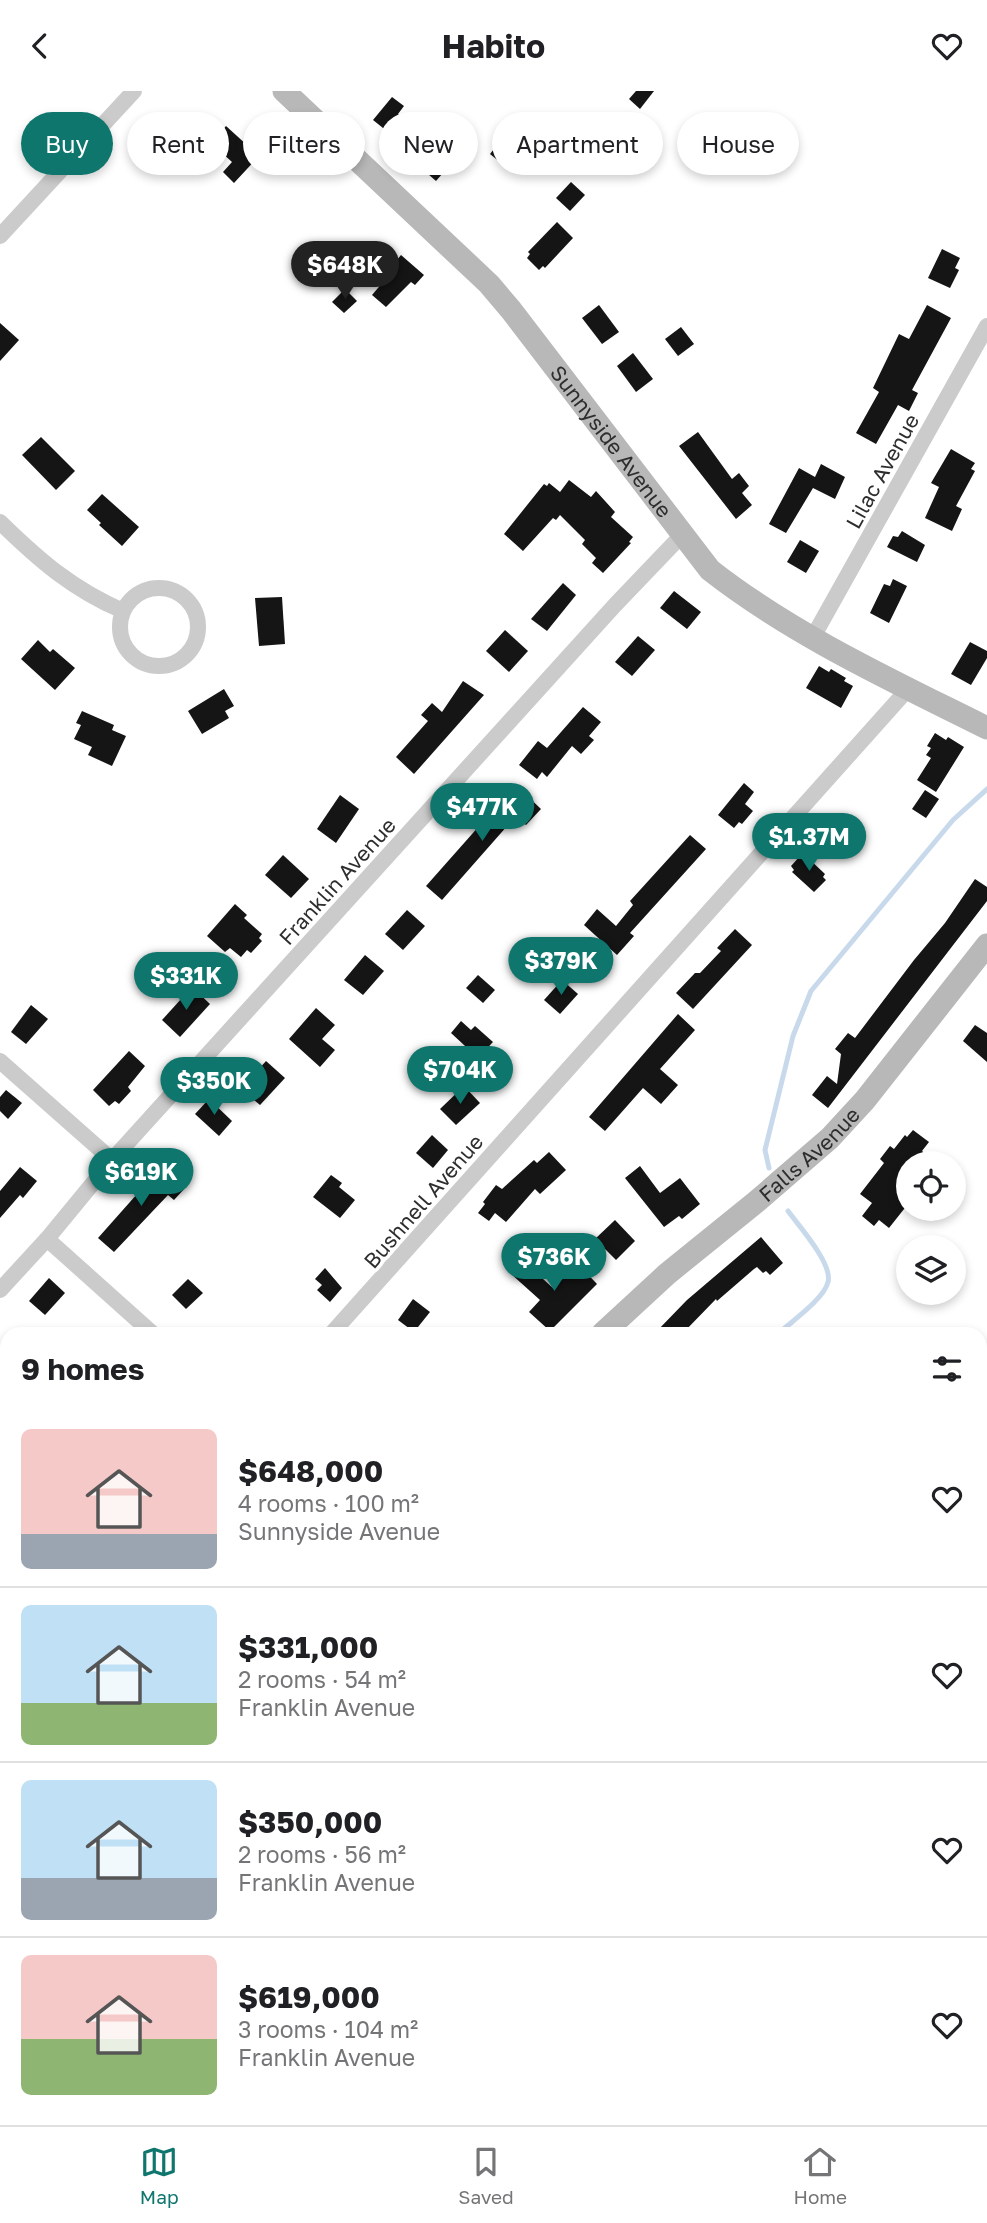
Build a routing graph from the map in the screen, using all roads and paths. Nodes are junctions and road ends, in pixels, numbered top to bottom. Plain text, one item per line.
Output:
1 (134, 91) edge
2 (284, 91) edge
3 (0, 236) edge
4 (987, 326) edge
5 (0, 522) edge
6 (681, 535) junction
7 (123, 611) junction
8 (813, 637) junction
9 (908, 689) junction
10 (987, 728) edge
11 (987, 945) edge
12 (0, 1061) edge
13 (112, 1160) junction
14 (47, 1239) junction
15 (0, 1290) edge
16 (145, 1327) edge
17 (337, 1327) edge
18 (610, 1327) edge

1 - 3 street
2 - 6 street, Sunnyside Avenue
4 - 8 street, Lilac Avenue
5 - 7 street
6 - 8 street, Sunnyside Avenue
6 - 13 street, Franklin Avenue
7 - 7 street
8 - 9 street, Sunnyside Avenue
9 - 10 street, Sunnyside Avenue
9 - 17 street, Bushnell Avenue
11 - 18 street, Falls Avenue
12 - 13 street
13 - 14 street, Franklin Avenue
14 - 15 street, Franklin Avenue
14 - 16 street

